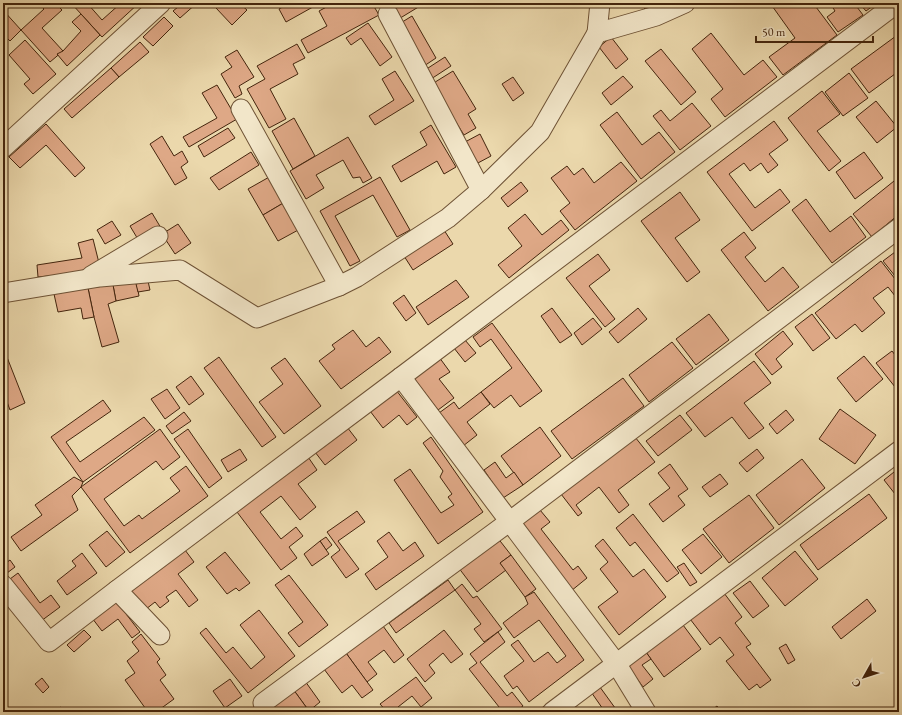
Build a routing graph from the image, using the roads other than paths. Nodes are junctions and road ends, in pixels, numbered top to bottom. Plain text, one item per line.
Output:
1 (600, 3) edge
2 (685, 3) edge
3 (897, 3) edge
4 (155, 5) edge
5 (388, 14) dead end
6 (598, 33) junction
7 (241, 109) dead end
8 (3, 148) edge
9 (481, 190) junction
10 (899, 228) edge
11 (158, 236) dead end
12 (84, 280) junction
13 (339, 286) junction
14 (3, 292) edge
15 (401, 377) junction
16 (899, 451) edge
17 (509, 522) junction
18 (3, 585) edge
19 (117, 590) junction
20 (160, 636) dead end
21 (616, 663) junction
22 (263, 703) dead end
23 (552, 712) edge
24 (646, 712) edge

1 - 6 street
2 - 6 street
3 - 15 street
4 - 8 street
5 - 9 street
6 - 9 street
7 - 13 street
9 - 13 street
10 - 17 street
11 - 12 street
12 - 13 street
12 - 14 street
15 - 17 street
15 - 19 street
16 - 21 street
17 - 21 street
17 - 22 street
18 - 19 street
19 - 20 street
21 - 23 street
21 - 24 street

